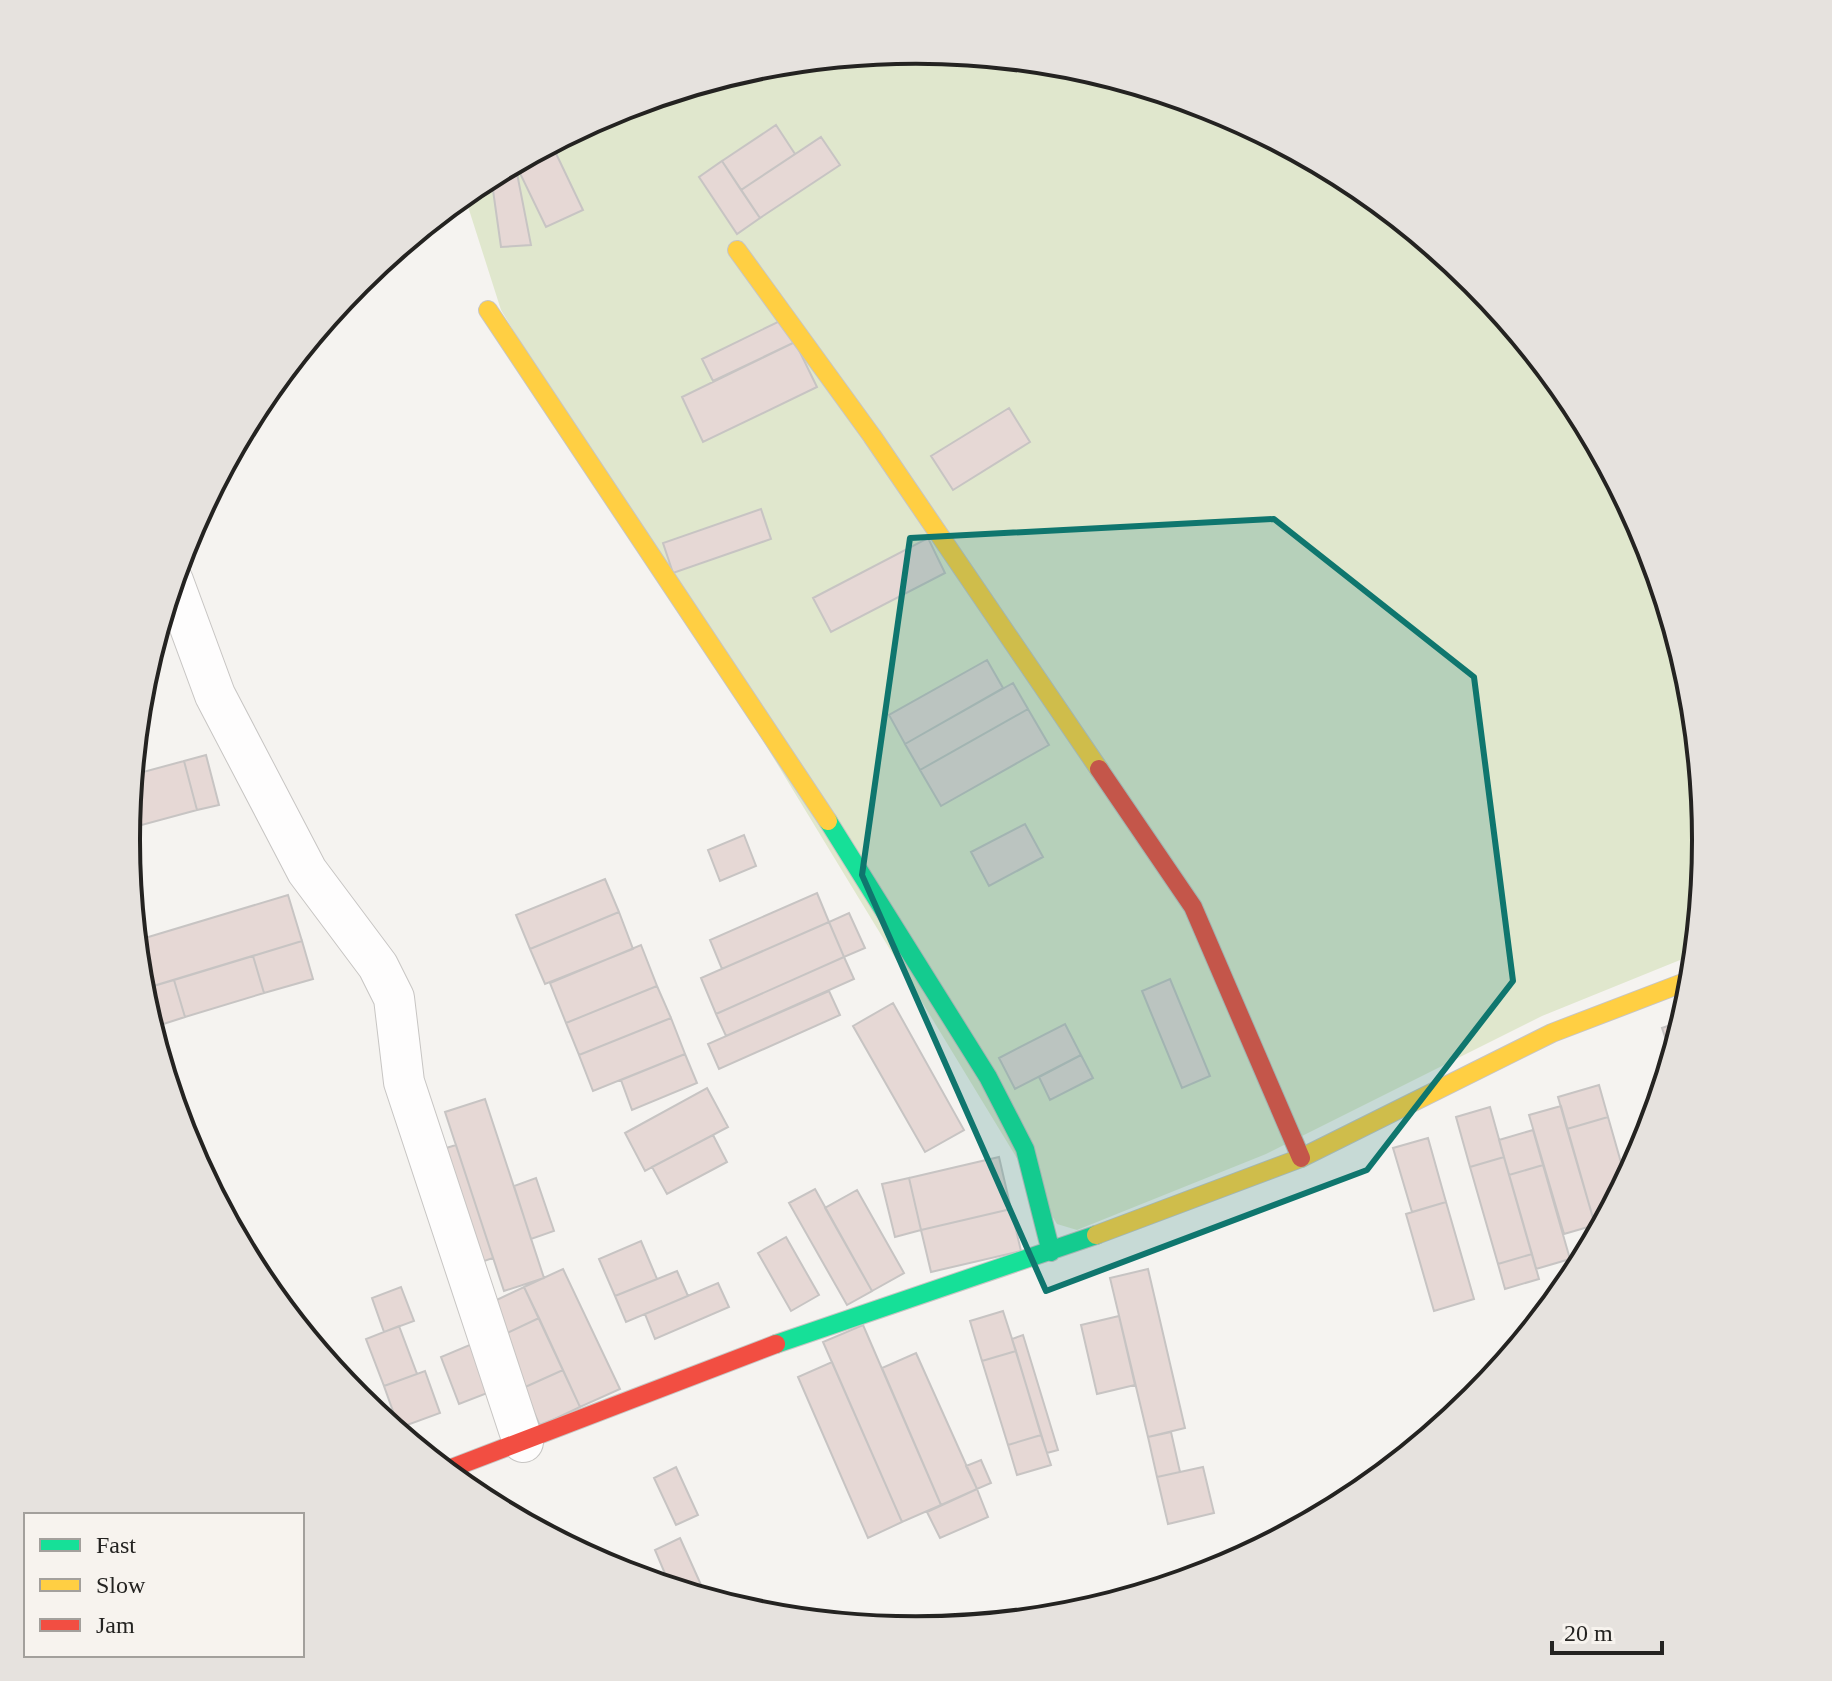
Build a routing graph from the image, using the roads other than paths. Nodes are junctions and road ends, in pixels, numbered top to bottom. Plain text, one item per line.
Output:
1 (737, 250) dead end
2 (488, 310) dead end
3 (179, 597) edge
4 (1679, 984) edge
5 (1301, 1158) junction
6 (1051, 1252) junction
7 (523, 1442) junction
8 (457, 1466) edge

1 - 5 street
2 - 6 street
3 - 7 street
4 - 5 street
5 - 6 street
6 - 7 street
7 - 8 street

